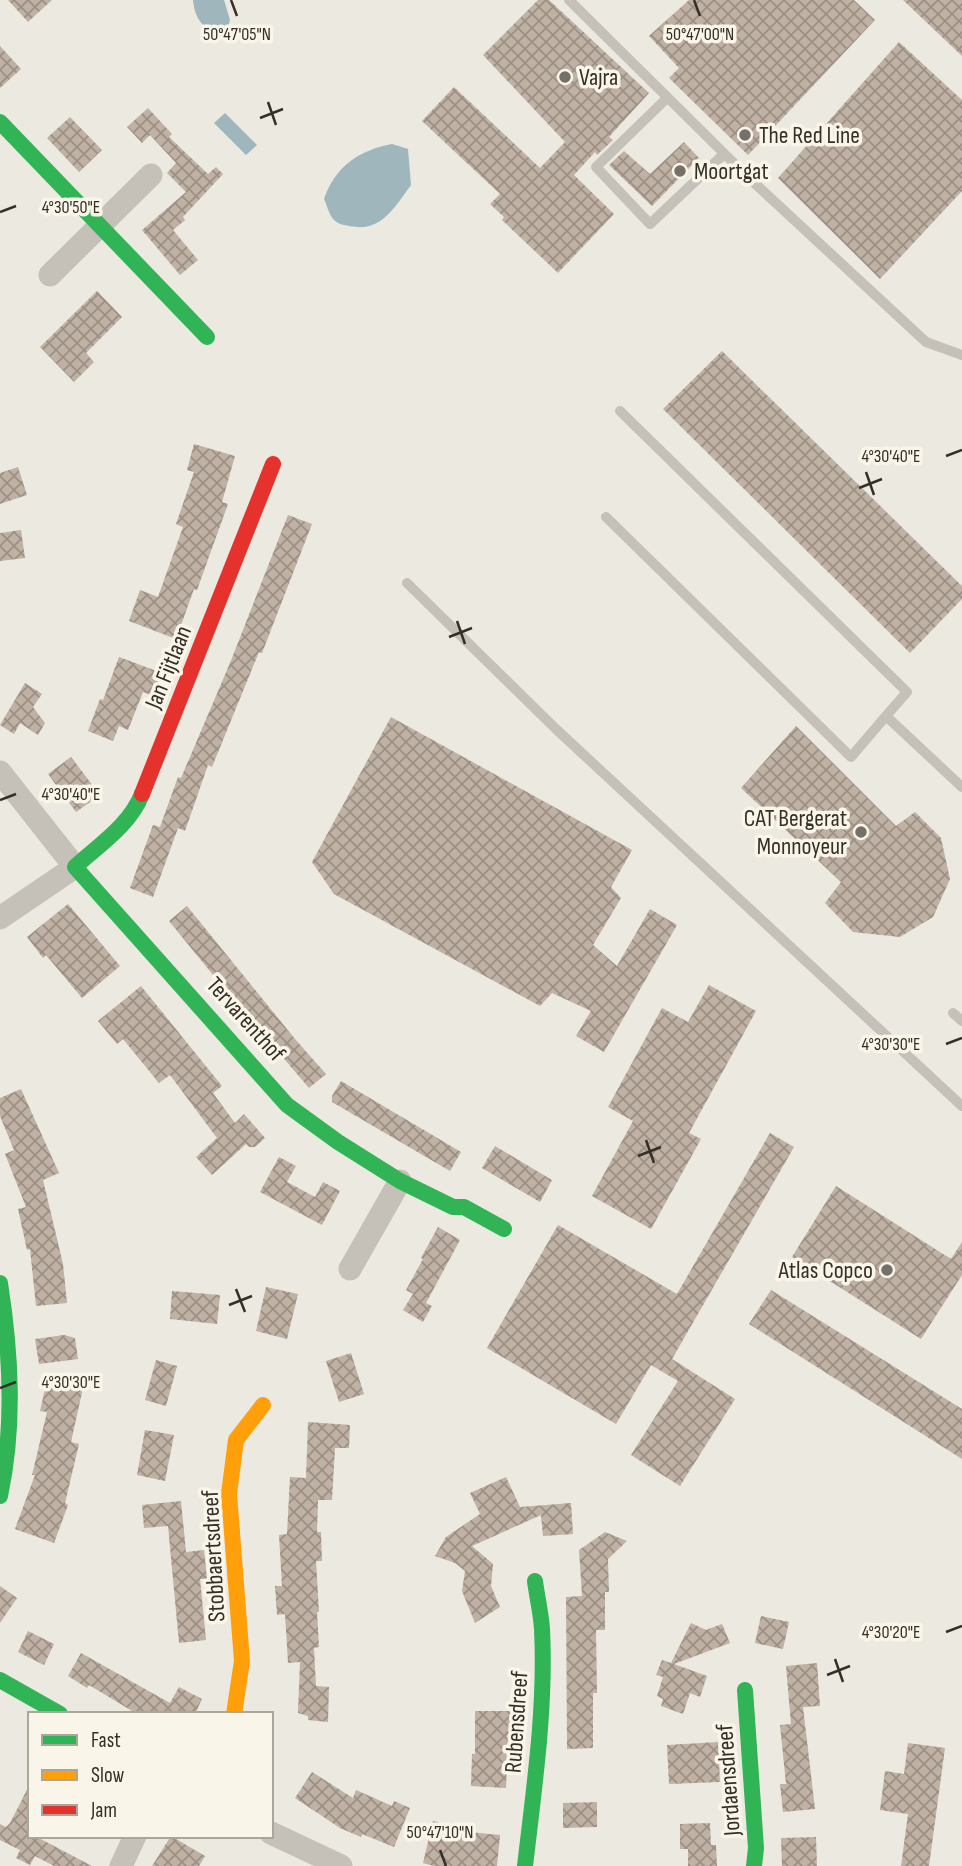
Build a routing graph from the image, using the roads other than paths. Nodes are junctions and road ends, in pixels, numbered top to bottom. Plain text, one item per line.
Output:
1 (569, 0) edge
2 (667, 97) junction
3 (0, 122) edge
4 (724, 153) junction
5 (151, 175) dead end
6 (100, 226) junction
7 (50, 275) dead end
8 (207, 337) dead end
9 (962, 355) edge
10 (620, 411) dead end
11 (273, 464) dead end
12 (606, 517) dead end
13 (407, 583) dead end
14 (887, 716) junction
15 (0, 772) edge
16 (962, 787) edge
17 (75, 867) junction
18 (0, 918) edge
19 (953, 1013) dead end
20 (962, 1021) edge
21 (962, 1106) edge
22 (400, 1181) junction
23 (504, 1229) dead end
24 (350, 1269) dead end
25 (0, 1283) edge
26 (263, 1405) dead end
27 (0, 1496) edge
28 (535, 1581) dead end
29 (0, 1680) edge
30 (745, 1690) dead end
31 (56, 1712) edge
32 (234, 1712) edge
33 (273, 1834) edge
34 (134, 1838) edge
35 (121, 1866) edge
36 (341, 1866) edge
37 (525, 1866) edge
38 (754, 1866) edge

1 - 2 lane
2 - 4 lane
2 - 4 lane
3 - 6 street
4 - 9 lane
5 - 6 street
6 - 7 street
6 - 8 street
10 - 14 lane
11 - 17 street, Jan Fijtlaan
12 - 14 lane
13 - 21 lane
14 - 16 lane
15 - 17 street
17 - 18 street
17 - 22 street, Tervarenthof
19 - 20 lane
22 - 23 street, Tervarenthof
22 - 24 street
25 - 27 street
26 - 32 street, Stobbaertsdreef
28 - 37 street, Rubensdreef
29 - 31 street
30 - 38 street, Jordaensdreef
33 - 36 street
34 - 35 street

